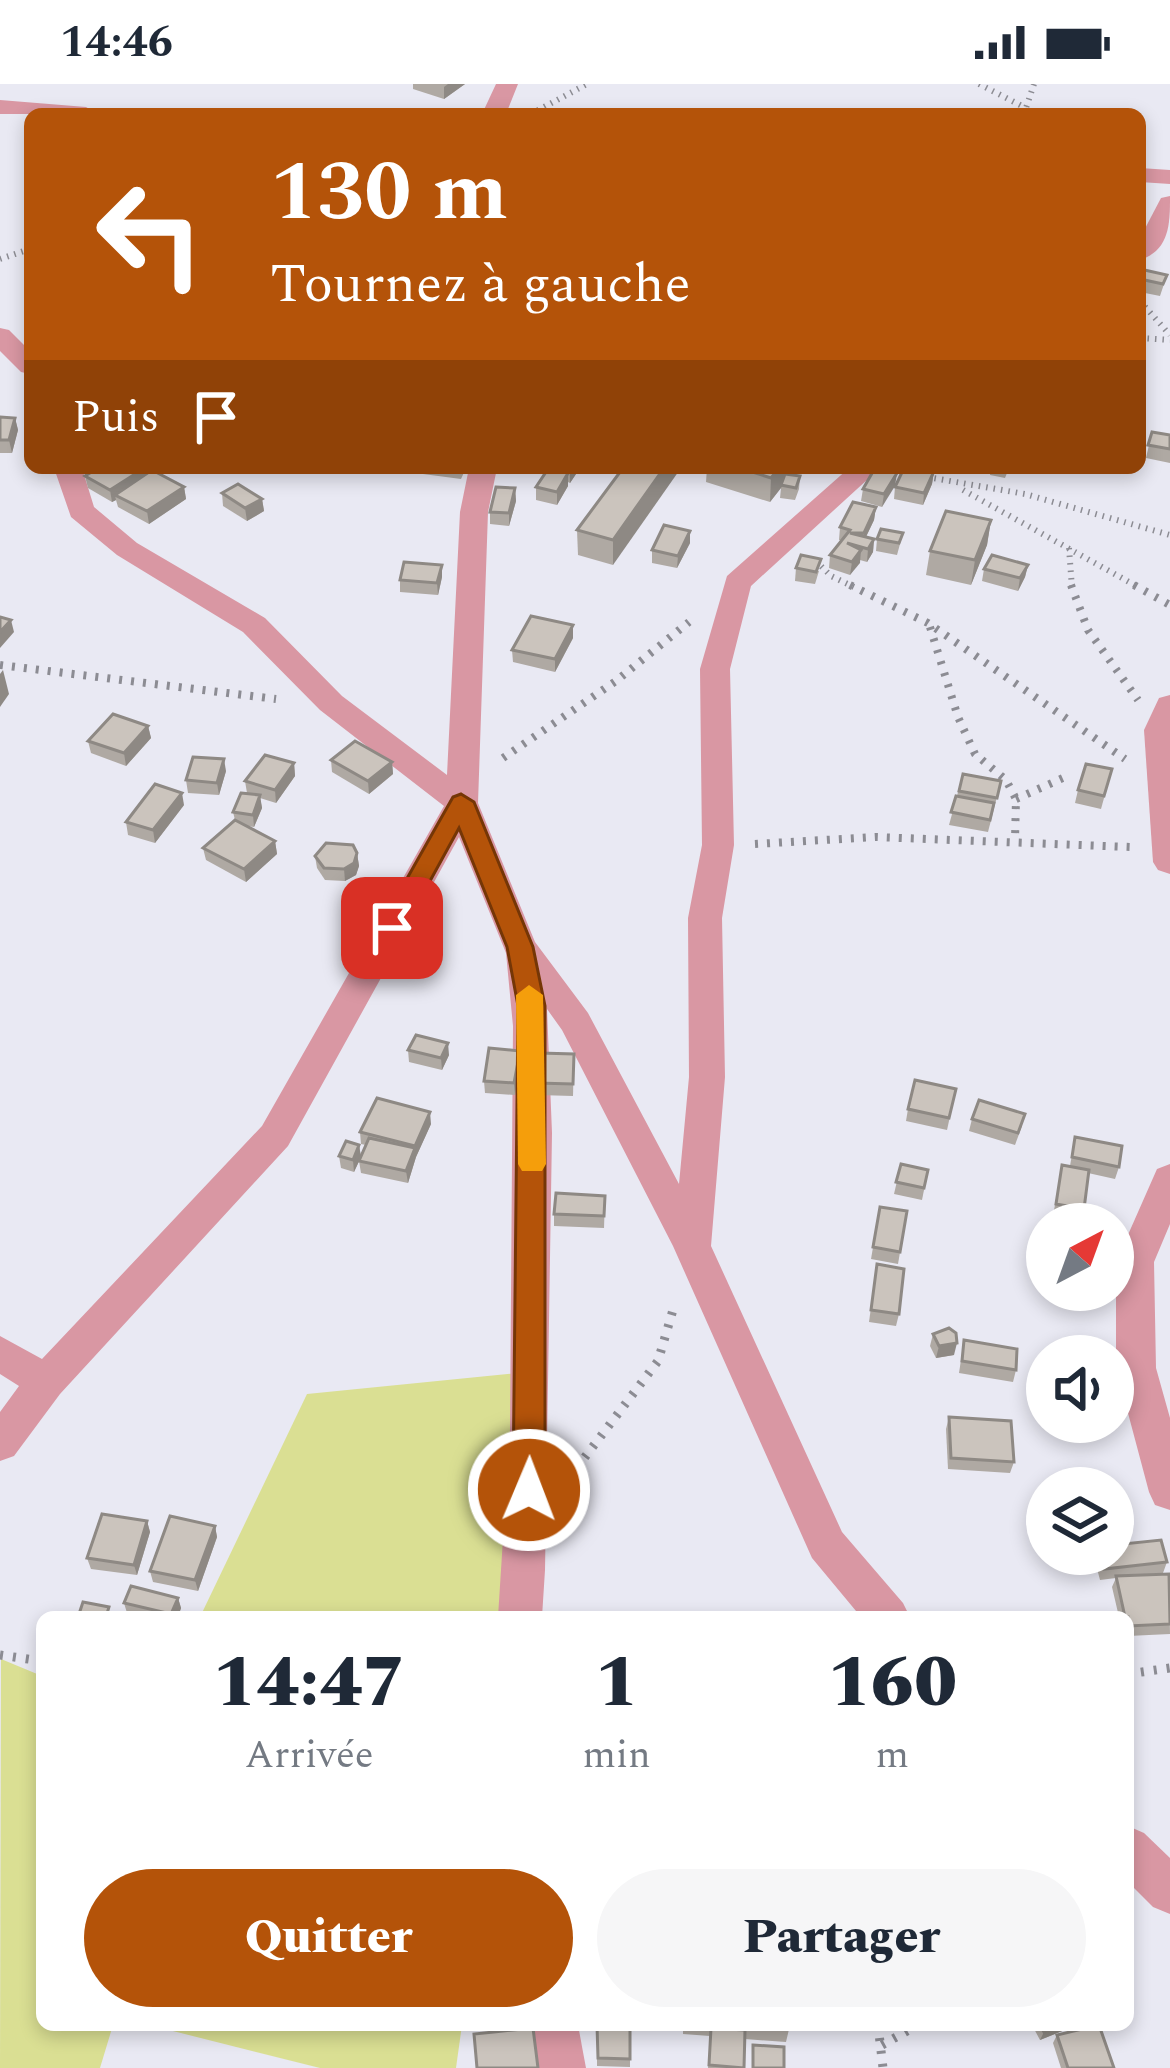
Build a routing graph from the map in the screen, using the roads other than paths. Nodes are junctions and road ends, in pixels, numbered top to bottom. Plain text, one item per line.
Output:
1 (1170, 203) edge
2 (1146, 248) edge
3 (0, 335) edge
4 (24, 360) edge
5 (70, 474) edge
6 (482, 474) edge
7 (859, 474) edge
8 (1165, 718) edge
9 (461, 802) junction
10 (1169, 856) edge
11 (520, 947) junction
12 (1170, 1179) edge
13 (692, 1246) junction
14 (0, 1354) edge
15 (46, 1382) junction
16 (0, 1442) edge
17 (1170, 1492) edge
18 (521, 1611) edge
19 (883, 1611) edge
20 (1134, 1855) edge
21 (1170, 1891) edge
22 (555, 2031) edge
23 (561, 2068) edge

1 - 2 street
3 - 4 street
5 - 9 street
6 - 9 street
7 - 13 street
8 - 10 street
9 - 11 street
9 - 15 street
11 - 13 street
11 - 18 street
12 - 17 street
13 - 19 street
14 - 15 street
15 - 16 street
20 - 21 street
22 - 23 street

